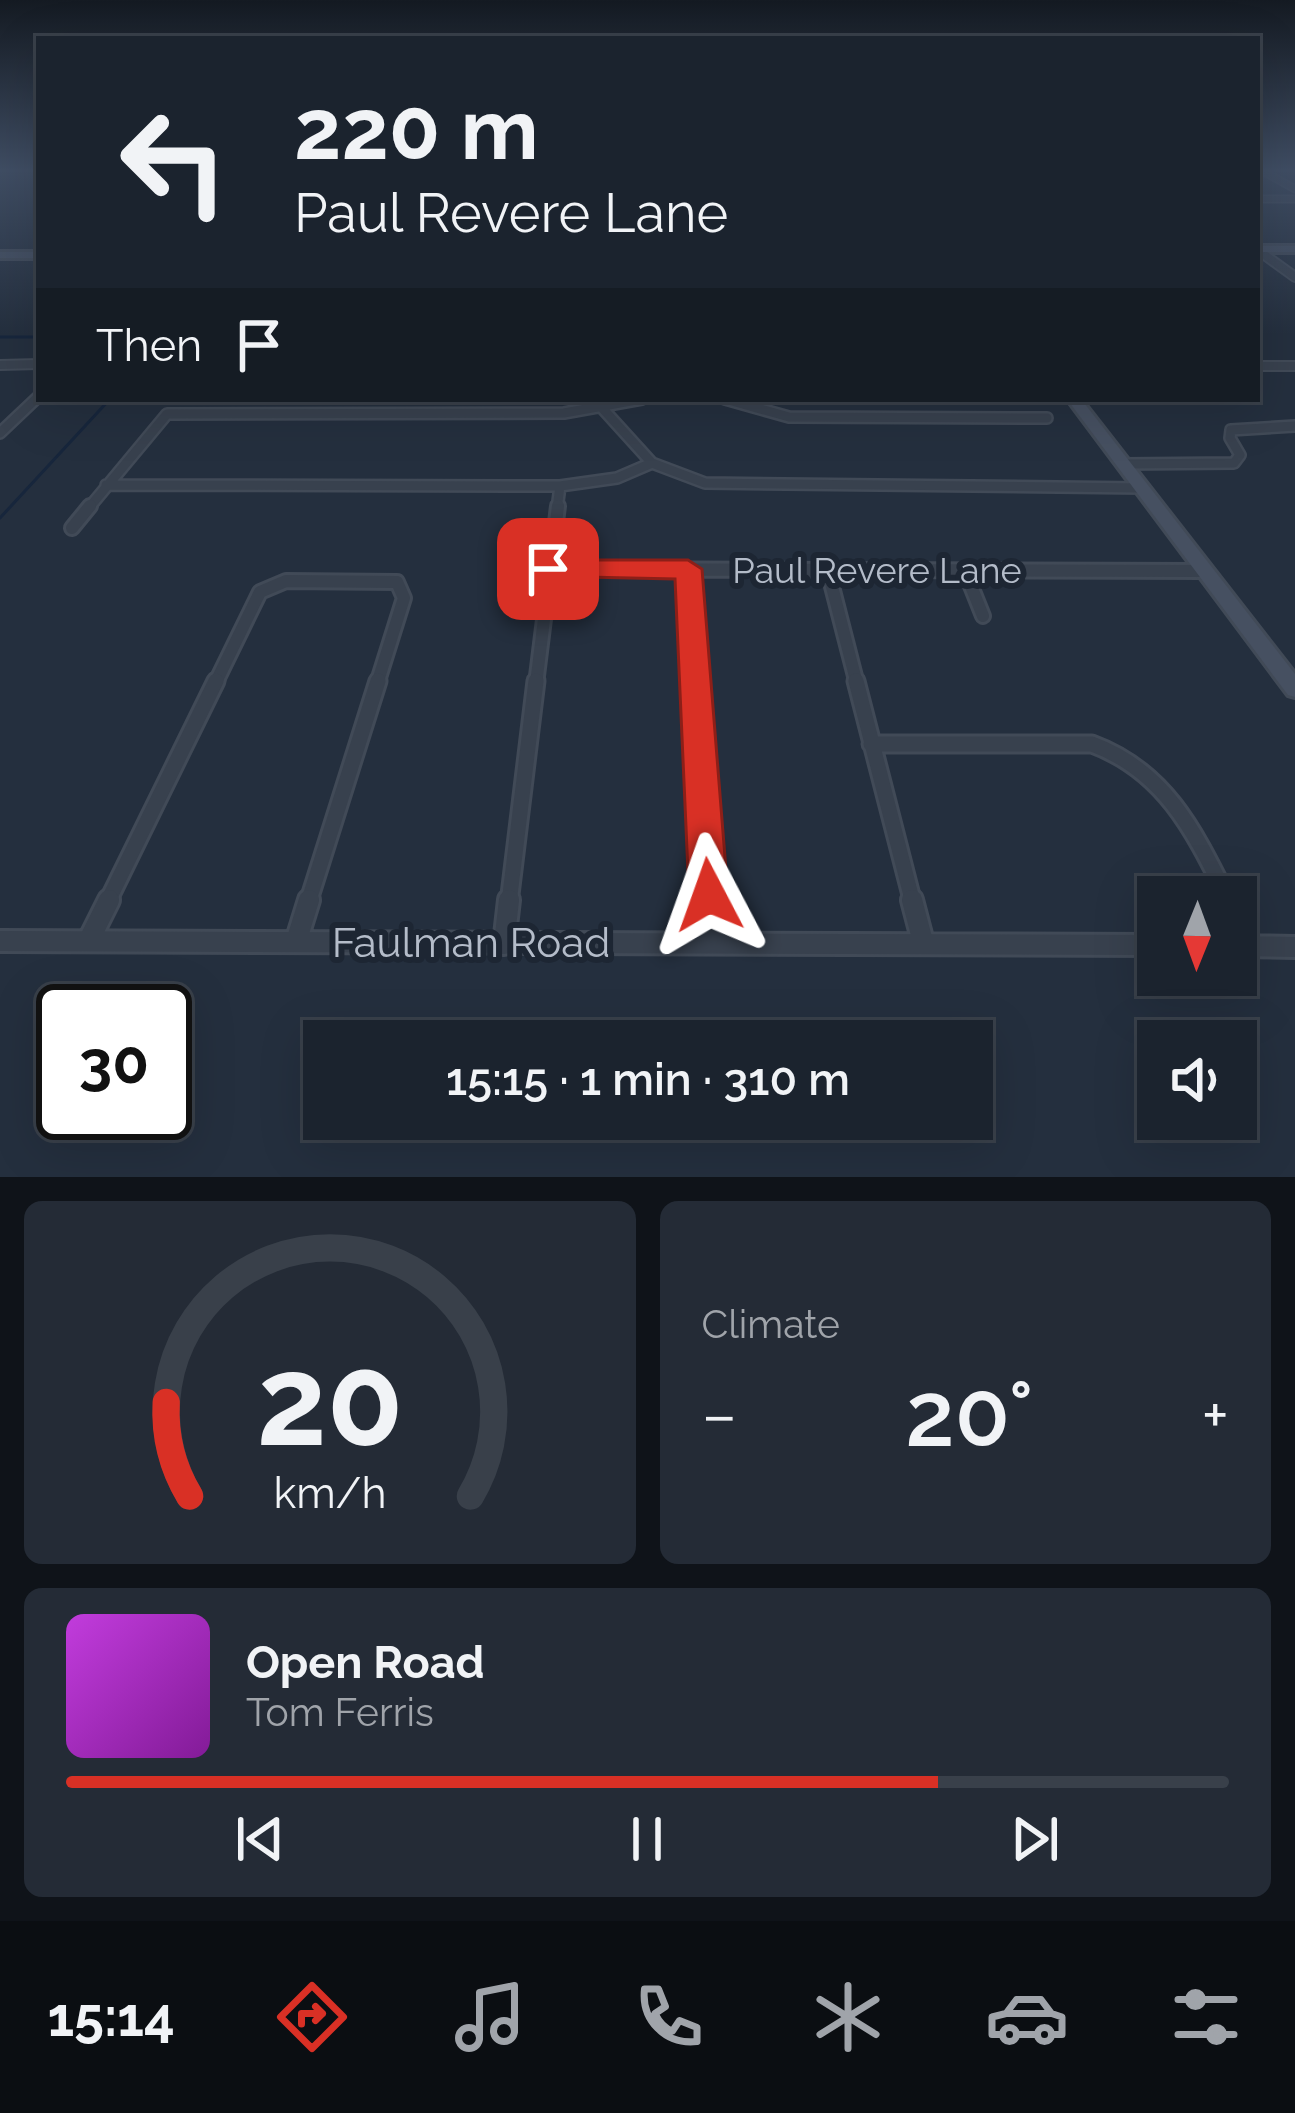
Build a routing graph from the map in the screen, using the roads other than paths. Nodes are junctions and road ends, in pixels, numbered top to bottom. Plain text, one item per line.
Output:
1 (1295, 249) edge
2 (1260, 250) edge
3 (1260, 252) edge
4 (0, 255) edge
5 (36, 255) edge
6 (1295, 277) edge
7 (36, 364) edge
8 (0, 365) edge
9 (1260, 366) edge
10 (1295, 366) edge
11 (36, 399) edge
12 (630, 402) edge
13 (734, 402) edge
14 (807, 402) edge
15 (1077, 402) edge
16 (602, 409) junction
17 (811, 418) junction
18 (1047, 418) dead end
19 (0, 419) edge
20 (15, 419) junction
21 (1295, 425) edge
22 (0, 433) edge
23 (652, 463) junction
24 (1124, 464) junction
25 (106, 485) junction
26 (560, 486) junction
27 (1142, 488) junction
28 (72, 528) dead end
29 (548, 569) junction
30 (688, 569) junction
31 (827, 571) junction
32 (965, 571) junction
33 (1205, 571) junction
34 (983, 616) dead end
35 (1285, 664) edge
36 (1295, 689) edge
37 (871, 744) junction
38 (1215, 876) edge
39 (89, 940) junction
40 (0, 941) edge
41 (712, 941) junction
42 (296, 942) junction
43 (923, 942) junction
44 (504, 944) junction
45 (1137, 945) edge
46 (1257, 946) edge
47 (1295, 947) edge

1 - 2 main road
3 - 6 street
4 - 5 main road
7 - 8 street
9 - 10 street
11 - 20 street
12 - 16 street
13 - 17 street
14 - 17 street
15 - 24 main road
16 - 23 street
16 - 25 street
17 - 18 street
19 - 20 street
20 - 22 street
21 - 24 street
23 - 26 street
23 - 27 street
24 - 27 main road
25 - 26 street
25 - 28 street
26 - 29 street
27 - 33 main road
29 - 30 street, Paul Revere Lane
29 - 44 street
30 - 31 street, Paul Revere Lane
30 - 41 street
31 - 32 street, Paul Revere Lane
31 - 37 street
32 - 33 street, Paul Revere Lane
32 - 34 street
33 - 35 main road
35 - 36 main road
37 - 38 street
37 - 43 street
39 - 40 street, Faulman Road
39 - 42 street, Faulman Road
39 - 42 street
41 - 43 street, Faulman Road
41 - 44 street, Faulman Road
42 - 44 street, Faulman Road
43 - 45 street, Faulman Road
46 - 47 street

